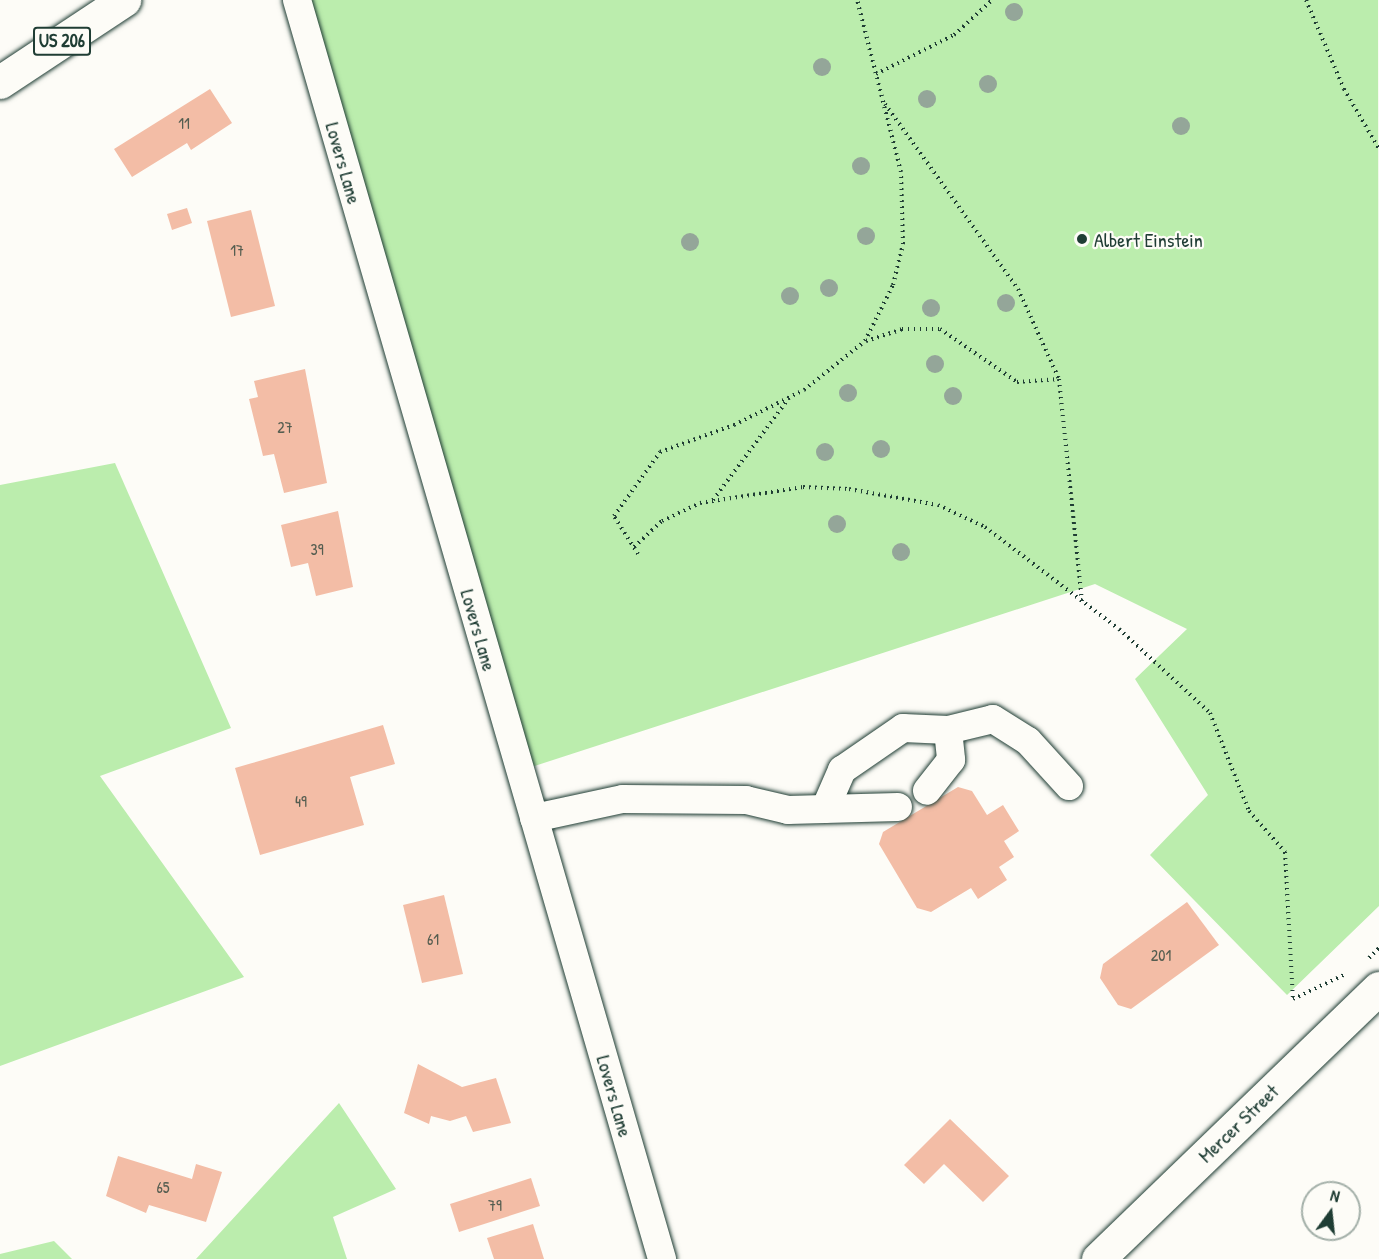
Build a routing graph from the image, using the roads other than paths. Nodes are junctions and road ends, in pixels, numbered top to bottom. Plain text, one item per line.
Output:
1 (124, 0) edge
2 (297, 0) edge
3 (0, 82) edge
4 (948, 730) junction
5 (1068, 786) dead end
6 (927, 791) dead end
7 (898, 807) dead end
8 (825, 809) junction
9 (534, 818) junction
10 (1366, 973) edge
11 (662, 1259) edge
12 (1098, 1259) edge

1 - 3 main road, US 206
2 - 9 street, Lovers Lane
4 - 5 street
4 - 6 street
4 - 8 street
7 - 8 street
8 - 9 street
9 - 11 street, Lovers Lane
10 - 12 main road, Mercer Street

